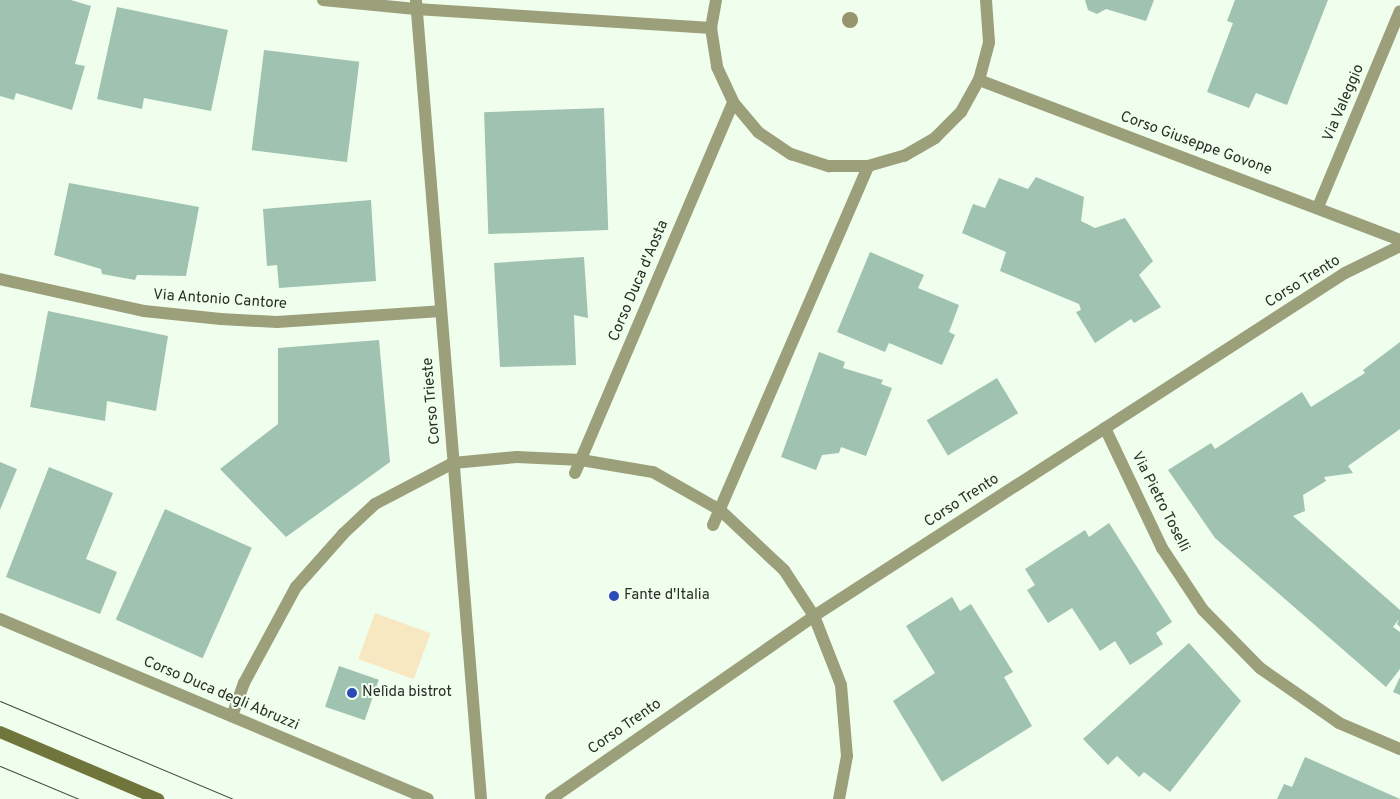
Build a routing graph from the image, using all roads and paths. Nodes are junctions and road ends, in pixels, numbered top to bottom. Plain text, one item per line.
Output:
1 (716, 0) edge
2 (986, 0) edge
3 (326, 1) edge
4 (416, 5) edge
5 (1400, 12) edge
6 (711, 28) junction
7 (979, 80) junction
8 (733, 102) junction
9 (868, 166) junction
10 (1318, 207) junction
11 (1400, 240) edge
12 (1400, 246) edge
13 (0, 279) edge
14 (440, 312) junction
15 (1105, 428) junction
16 (581, 460) junction
17 (453, 464) junction
18 (575, 473) dead end
19 (720, 510) junction
20 (713, 525) dead end
21 (814, 616) junction
22 (0, 618) edge
23 (232, 716) junction
24 (0, 732) edge
25 (1400, 749) edge
26 (158, 799) edge
27 (428, 799) edge
28 (481, 799) edge
29 (551, 799) edge
30 (839, 799) edge

1 - 6 street
2 - 7 street
3 - 4 street
4 - 6 street
4 - 14 street, Corso Trieste
5 - 10 street, Via Valeggio
6 - 8 street
7 - 9 street
7 - 10 street, Corso Giuseppe Govone
8 - 9 street
8 - 16 street, Corso Duca d'Aosta
9 - 19 street
10 - 11 street, Corso Giuseppe Govone
12 - 15 street, Corso Trento
13 - 14 street, Via Antonio Cantore
14 - 17 street, Corso Trieste
15 - 21 street, Corso Trento
15 - 25 street, Via Pietro Toselli
16 - 17 street
16 - 18 street, Corso Duca d'Aosta
16 - 19 street
17 - 23 street
17 - 28 street, Corso Trieste
19 - 20 street
19 - 21 street
21 - 29 street, Corso Trento
21 - 30 street
22 - 23 street, Corso Duca degli Abruzzi
23 - 27 street, Corso Duca degli Abruzzi
24 - 26 main road

